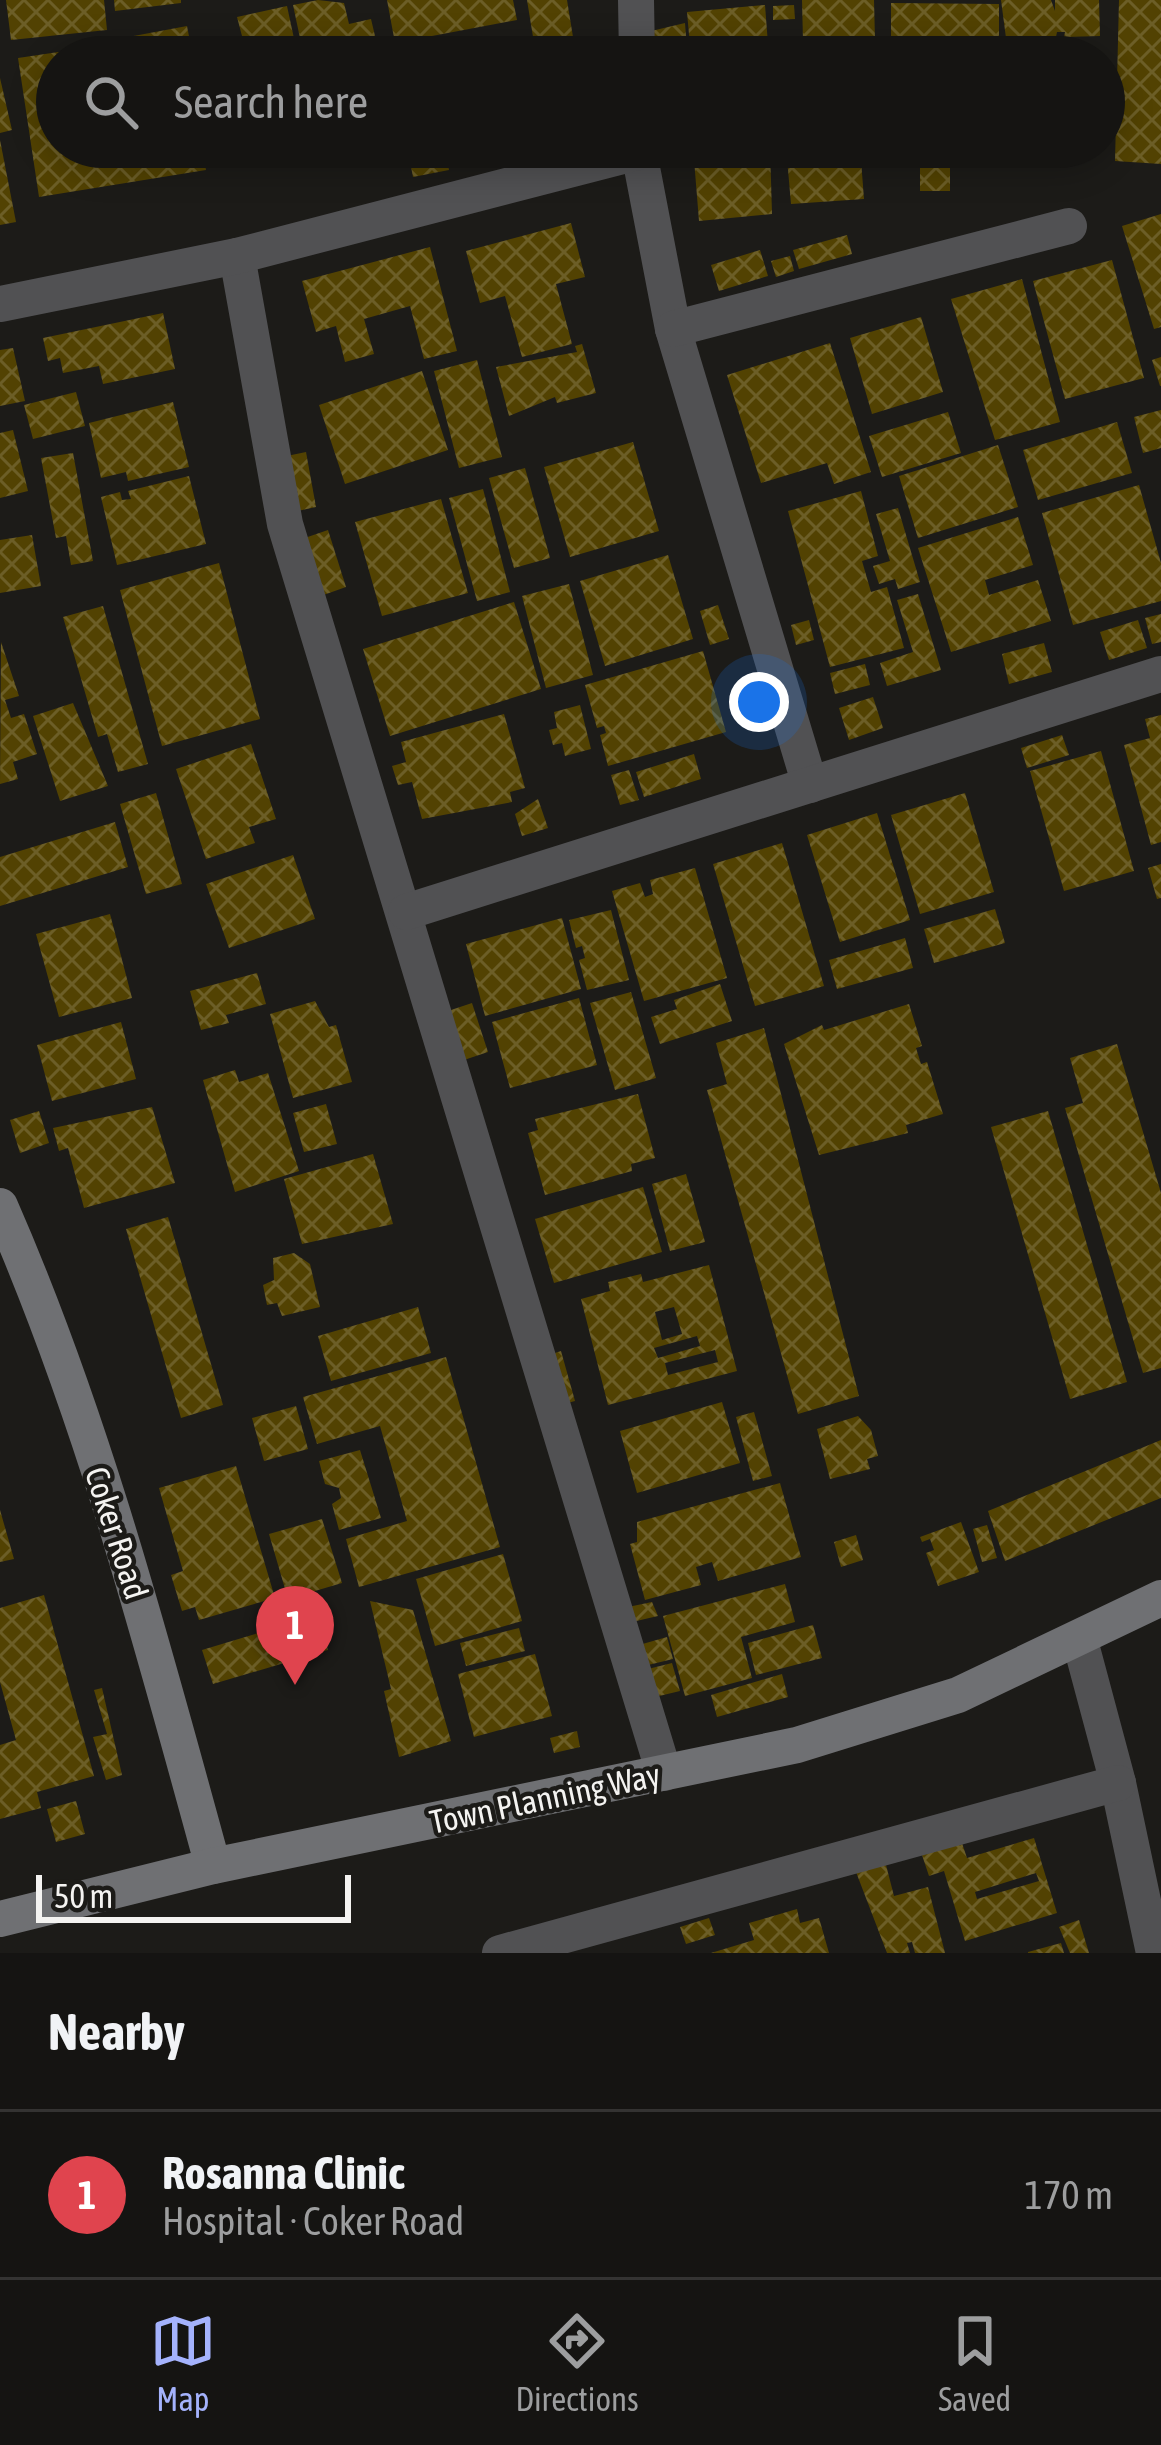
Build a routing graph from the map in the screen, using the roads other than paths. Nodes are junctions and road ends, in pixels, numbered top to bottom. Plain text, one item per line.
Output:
1 (636, 0) edge
2 (637, 36) edge
3 (567, 168) edge
4 (642, 168) edge
5 (1069, 226) dead end
6 (237, 256) junction
7 (0, 304) edge
8 (673, 329) junction
9 (1161, 674) edge
10 (810, 785) junction
11 (406, 912) junction
12 (0, 1206) edge
13 (14, 1274) edge
14 (1161, 1598) edge
15 (1161, 1628) edge
16 (1079, 1641) junction
17 (664, 1773) junction
18 (1118, 1784) junction
19 (213, 1866) junction
20 (0, 1918) edge
21 (500, 1953) edge
22 (1154, 1953) edge

1 - 2 street
3 - 6 street
4 - 8 street
5 - 8 street
6 - 7 street
6 - 11 street
8 - 10 street
9 - 10 street
10 - 11 street
11 - 17 street
12 - 13 main road, Coker Road
13 - 19 main road, Coker Road
14 - 16 main road, Town Planning Way
15 - 16 main road, Town Planning Way
16 - 17 main road, Town Planning Way
16 - 18 street
17 - 19 main road, Town Planning Way
18 - 21 street
18 - 22 street
19 - 20 main road, Town Planning Way

